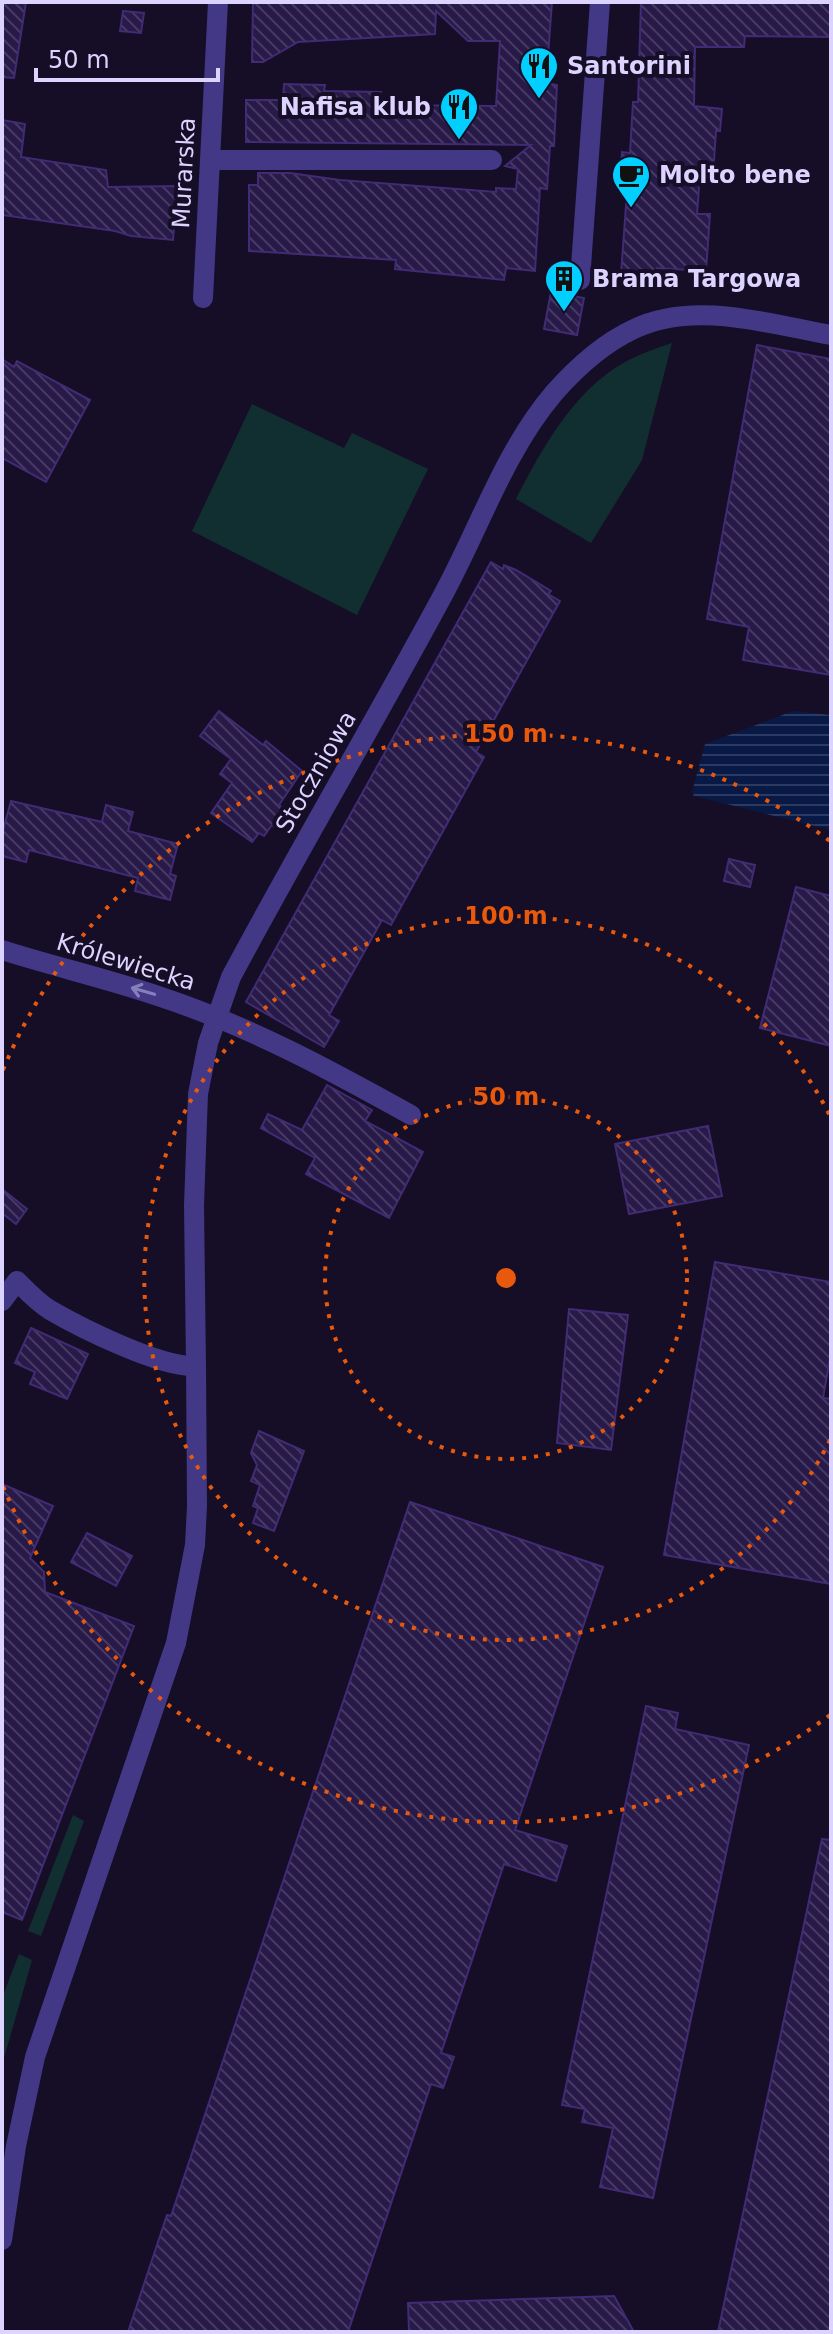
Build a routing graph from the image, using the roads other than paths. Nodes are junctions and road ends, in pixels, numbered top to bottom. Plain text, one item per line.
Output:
1 (218, 2) edge
2 (600, 2) edge
3 (212, 160) junction
4 (492, 160) dead end
5 (580, 280) dead end
6 (203, 298) dead end
7 (831, 335) edge
8 (11, 953) edge
9 (216, 1018) junction
10 (411, 1115) dead end
11 (2, 1301) edge
12 (192, 1366) junction
13 (2, 2240) edge

1 - 3 street, Murarska
2 - 5 street
3 - 4 street
3 - 6 street, Murarska
7 - 9 street, Stoczniowa
9 -> 8 street, Królewiecka
9 - 10 street
9 - 12 street, Stoczniowa
11 - 12 street
12 - 13 street, Stoczniowa

